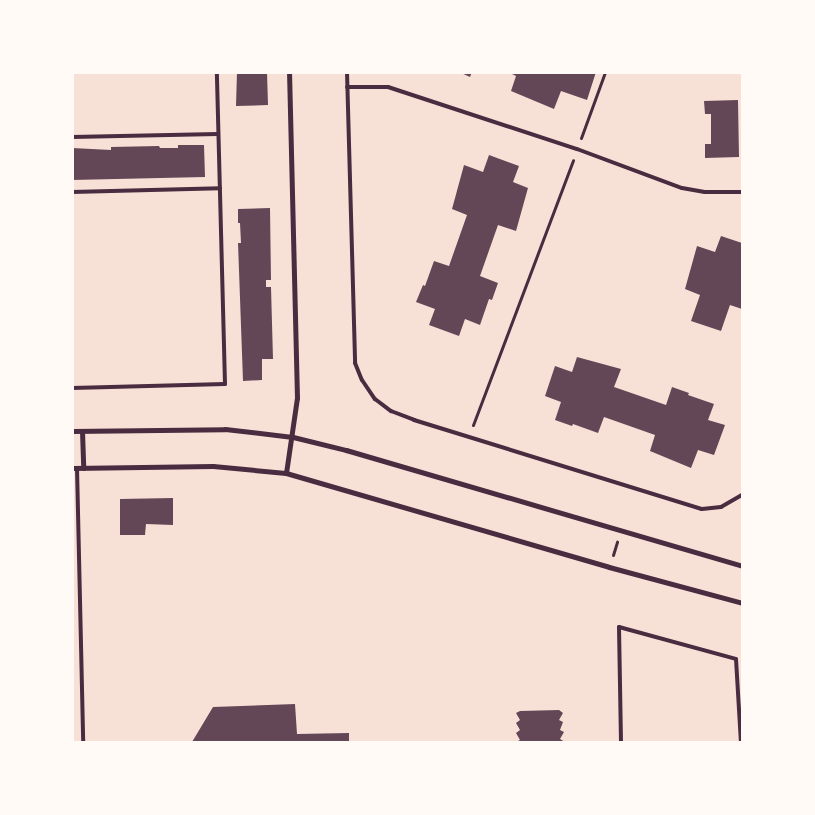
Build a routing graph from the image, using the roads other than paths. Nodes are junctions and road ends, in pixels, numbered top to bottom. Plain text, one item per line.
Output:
1 (217, 72) edge
2 (289, 72) edge
3 (347, 72) edge
4 (347, 87) junction
5 (218, 134) junction
6 (72, 137) edge
7 (220, 188) junction
8 (72, 192) edge
9 (742, 192) edge
10 (72, 388) edge
11 (72, 431) edge
12 (82, 431) junction
13 (293, 437) junction
14 (75, 468) edge
15 (83, 468) junction
16 (286, 473) junction
17 (742, 494) edge
18 (79, 565) junction
19 (72, 566) edge
20 (742, 566) edge
21 (742, 603) edge
22 (83, 742) edge
23 (621, 742) edge
24 (741, 742) edge

1 - 5 lane
2 - 13 street
3 - 4 lane
4 - 9 lane
4 - 17 lane
5 - 6 lane
5 - 7 lane
7 - 8 lane
7 - 10 lane
11 - 12 street
12 - 13 street
12 - 15 street
13 - 16 street
13 - 20 street
14 - 15 street
14 - 18 lane
15 - 16 street
16 - 21 street
18 - 19 lane
18 - 22 lane
23 - 24 lane

